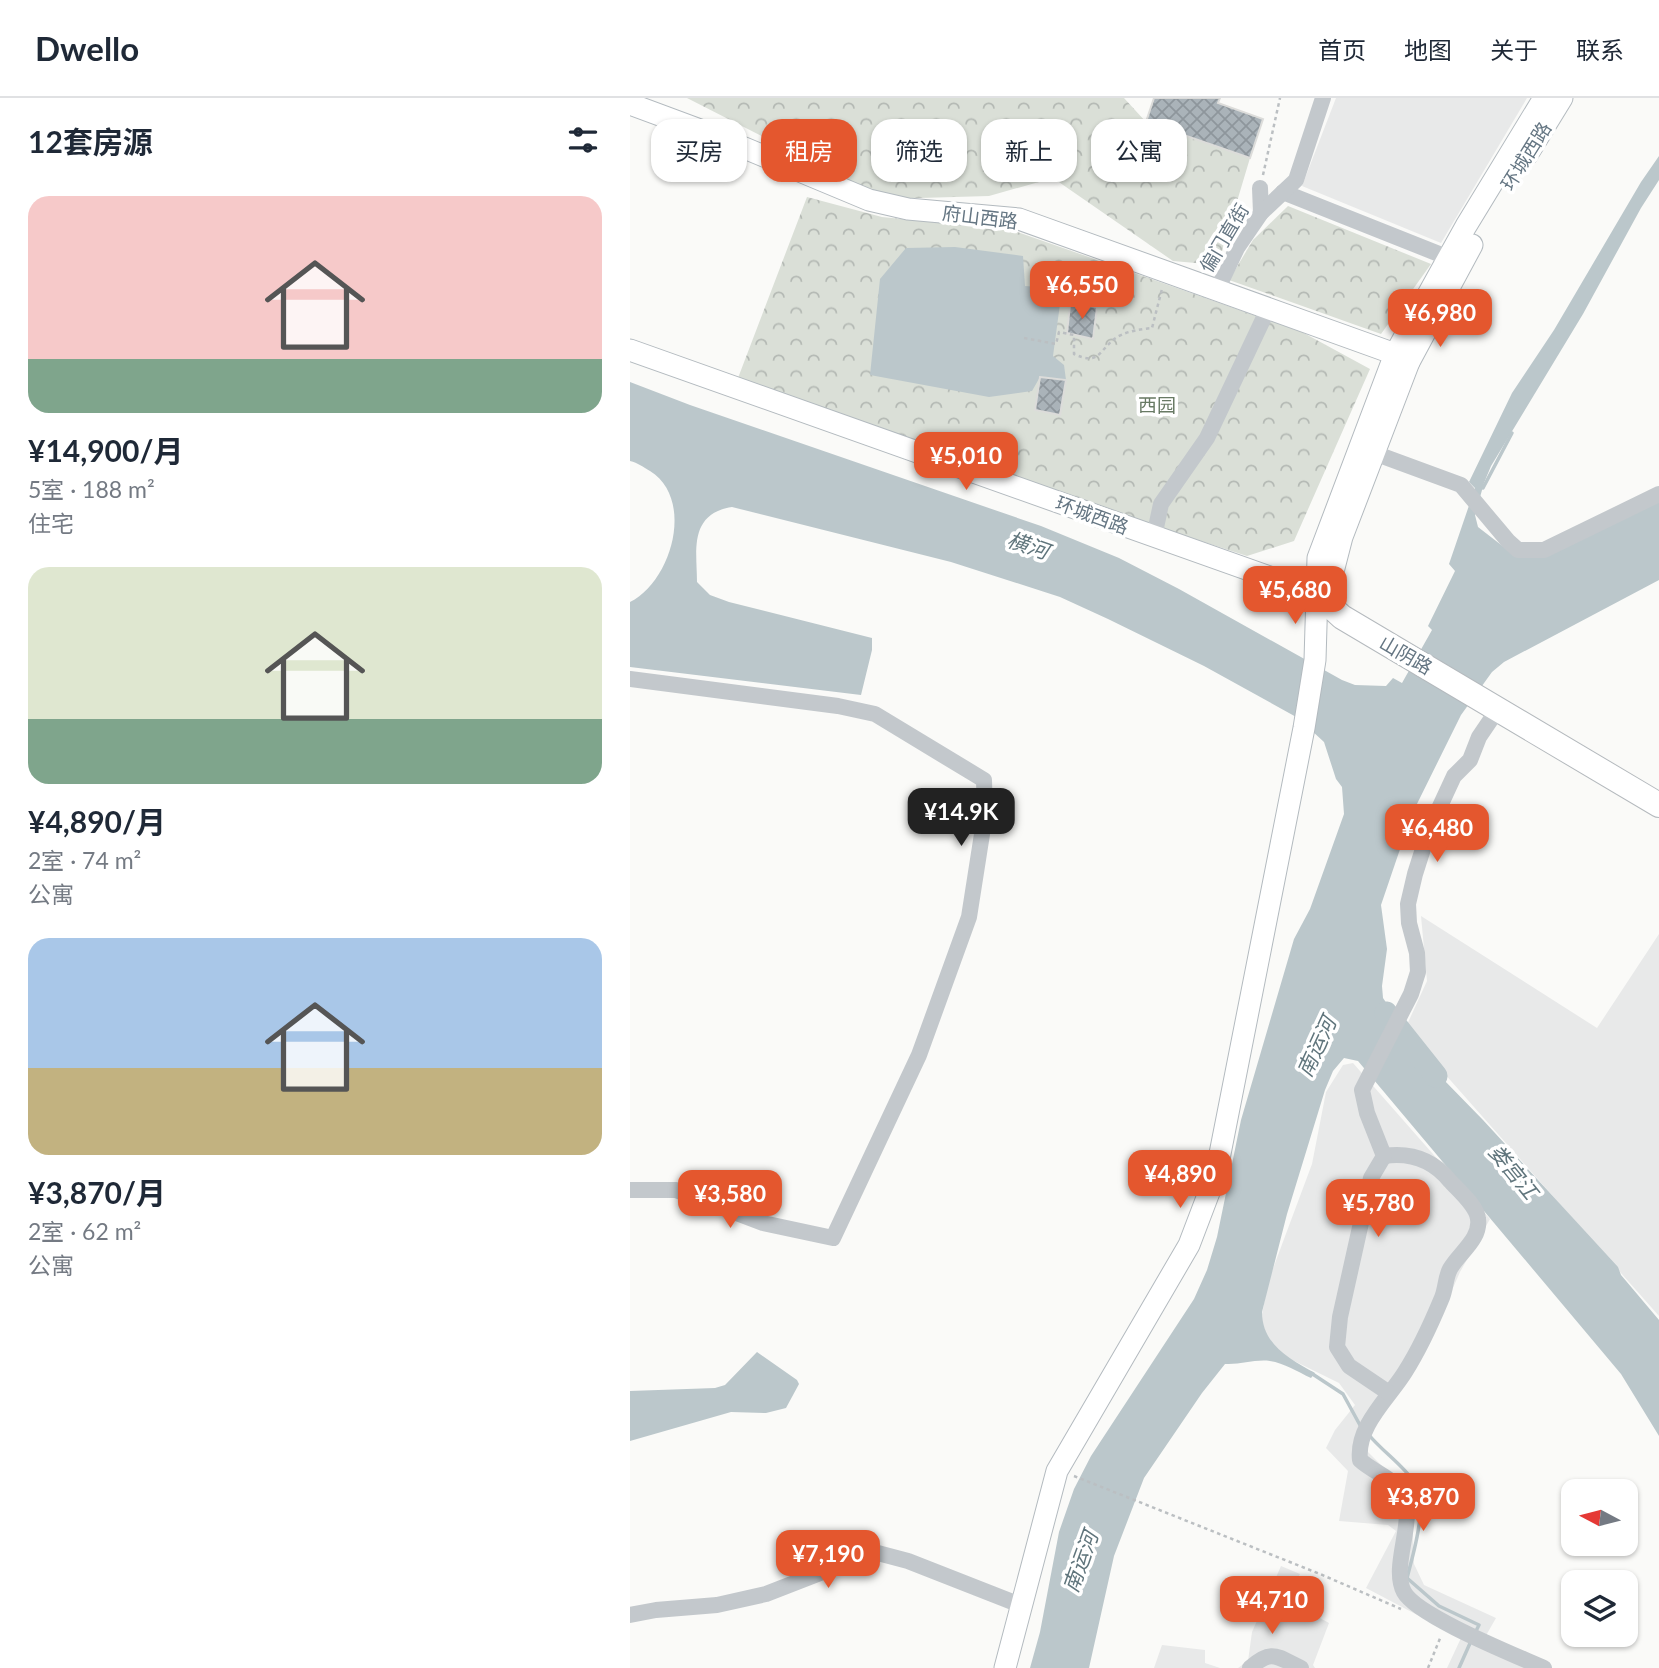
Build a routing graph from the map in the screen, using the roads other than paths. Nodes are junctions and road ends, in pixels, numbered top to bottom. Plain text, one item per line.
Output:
1 (1323, 98) edge
2 (1544, 98) edge
3 (1562, 98) edge
4 (630, 104) edge
5 (1259, 188) road end
6 (1283, 192) junction
7 (1261, 214) junction
8 (1449, 258) junction
9 (1217, 290) junction
10 (1268, 309) junction
11 (630, 351) edge
12 (1402, 358) junction
13 (1374, 453) junction
14 (1659, 494) edge
15 (1154, 537) junction
16 (1317, 594) junction
17 (630, 679) edge
18 (1479, 691) junction
19 (1498, 709) junction
20 (1659, 791) edge
21 (1659, 805) edge
22 (1384, 1156) junction
23 (630, 1190) edge
24 (1389, 1393) junction
25 (1023, 1606) junction
26 (630, 1615) edge
27 (1005, 1668) edge
28 (1250, 1668) edge
29 (1301, 1668) edge
30 (1544, 1668) edge

1 - 6 street, 偏门直街
2 - 8 main road, 环城西路
3 - 12 main road, 环城西路
4 - 9 main road, 府山西路
5 - 7 street
6 - 7 street, 偏门直街
6 - 8 street
7 - 9 street, 偏门直街
8 - 12 main road, 环城西路
9 - 10 main road, 府山西路
10 - 12 main road, 府山西路
10 - 15 street
11 - 15 main road, 环城西路
12 - 13 main road, 环城西路
12 - 16 main road, 环城西路
13 - 14 street
13 - 16 main road, 环城西路
15 - 16 main road, 环城西路
16 - 18 main road, 山阴路
16 - 25 main road
17 - 23 street
18 - 19 main road, 山阴路
18 - 20 main road, 山阴路
19 - 21 main road, 山阴路
19 - 22 street
22 - 24 street
22 - 24 street
24 - 30 street
25 - 26 street
25 - 27 main road
28 - 29 street

